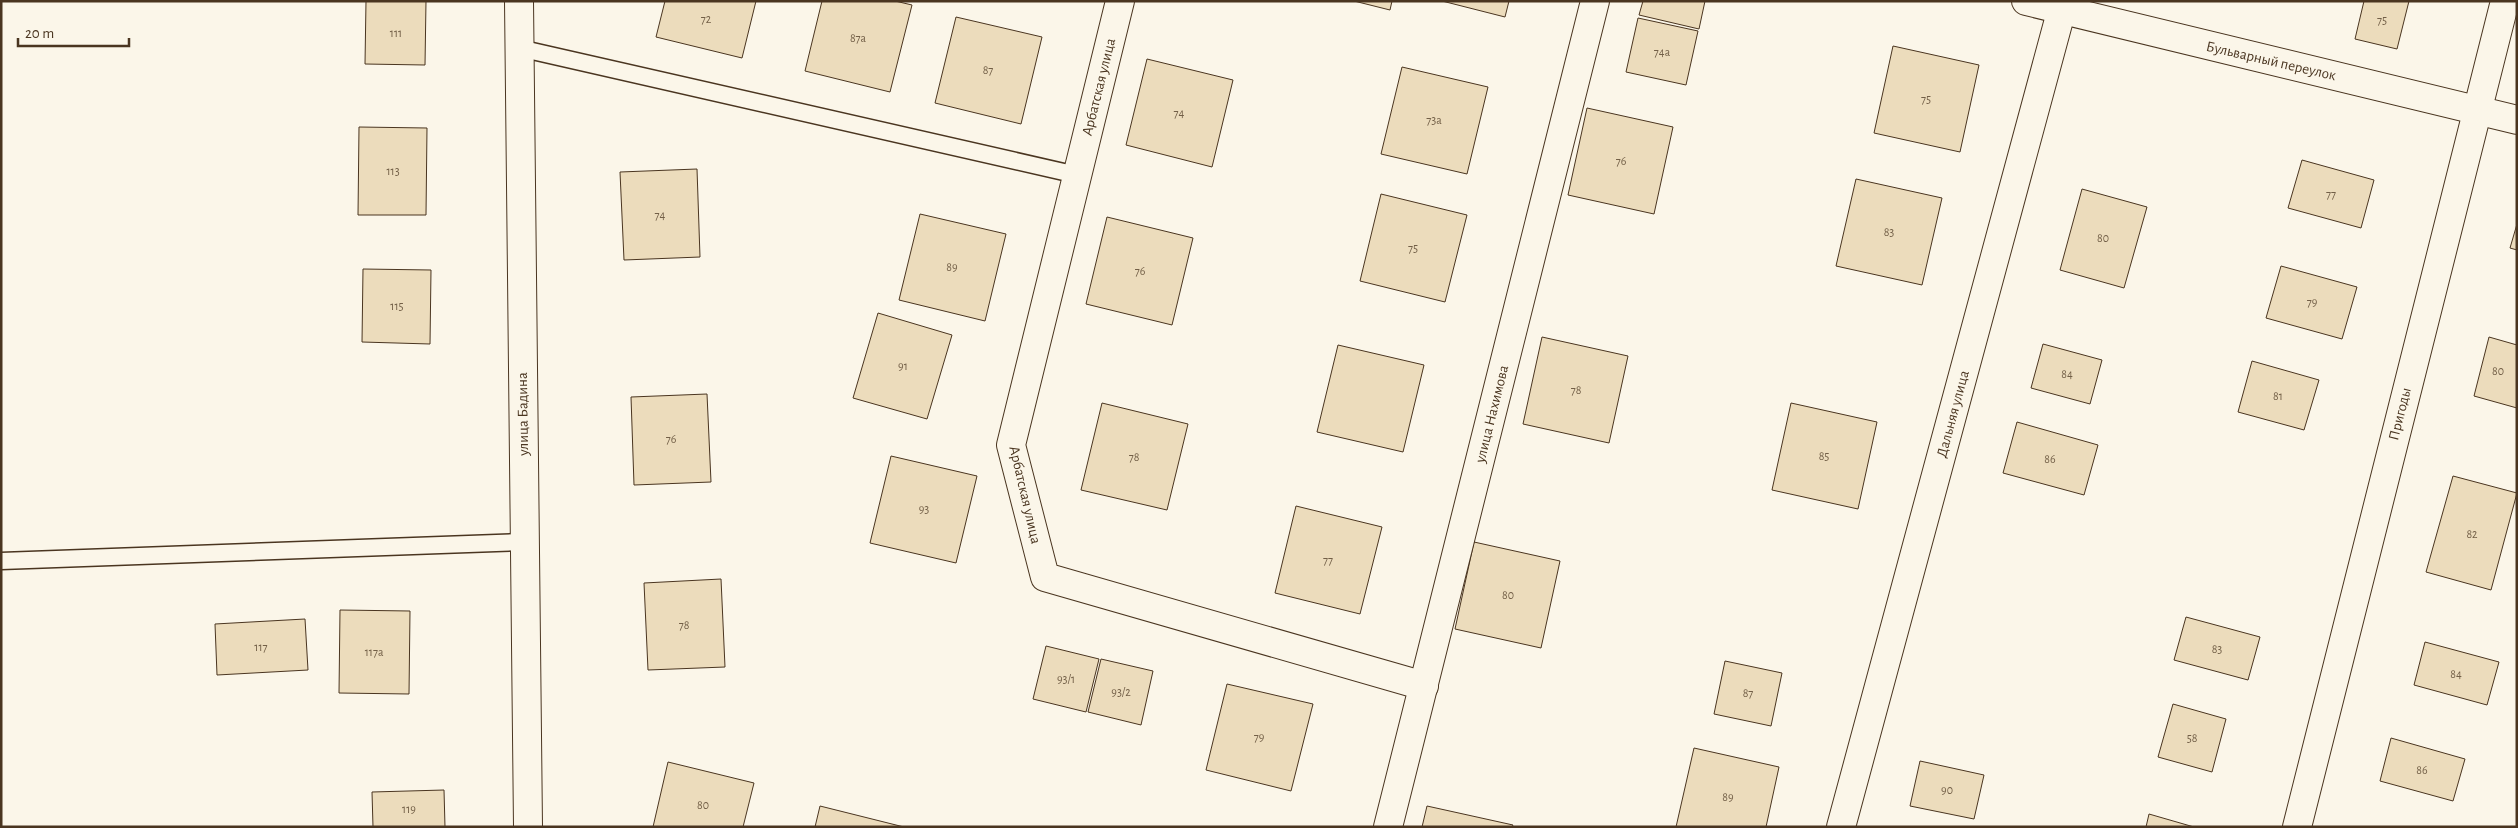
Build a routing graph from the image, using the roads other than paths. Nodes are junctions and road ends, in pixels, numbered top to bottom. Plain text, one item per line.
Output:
1 (519, 1) edge
2 (1120, 1) edge
3 (1595, 1) edge
4 (2026, 1) edge
5 (2505, 1) edge
6 (2062, 6) edge
7 (519, 48) junction
8 (2477, 110) junction
9 (2517, 120) edge
10 (1077, 175) junction
11 (524, 542) junction
12 (1, 561) edge
13 (1424, 686) junction
14 (528, 827) edge
15 (1388, 827) edge
16 (1841, 827) edge
17 (2297, 827) edge

1 - 7 street, улица Бадина
2 - 10 street, Арбатская улица
3 - 13 street, улица Нахимова
4 - 6 street, Бульварный переулок
5 - 8 street, Пригоды
6 - 8 street, Бульварный переулок
6 - 16 street, Дальняя улица
7 - 10 lane
7 - 11 street, улица Бадина
8 - 9 street, Бульварный переулок
8 - 17 street, Пригоды
10 - 13 street, Арбатская улица
11 - 12 lane
11 - 14 street, улица Бадина
13 - 15 street, улица Нахимова

